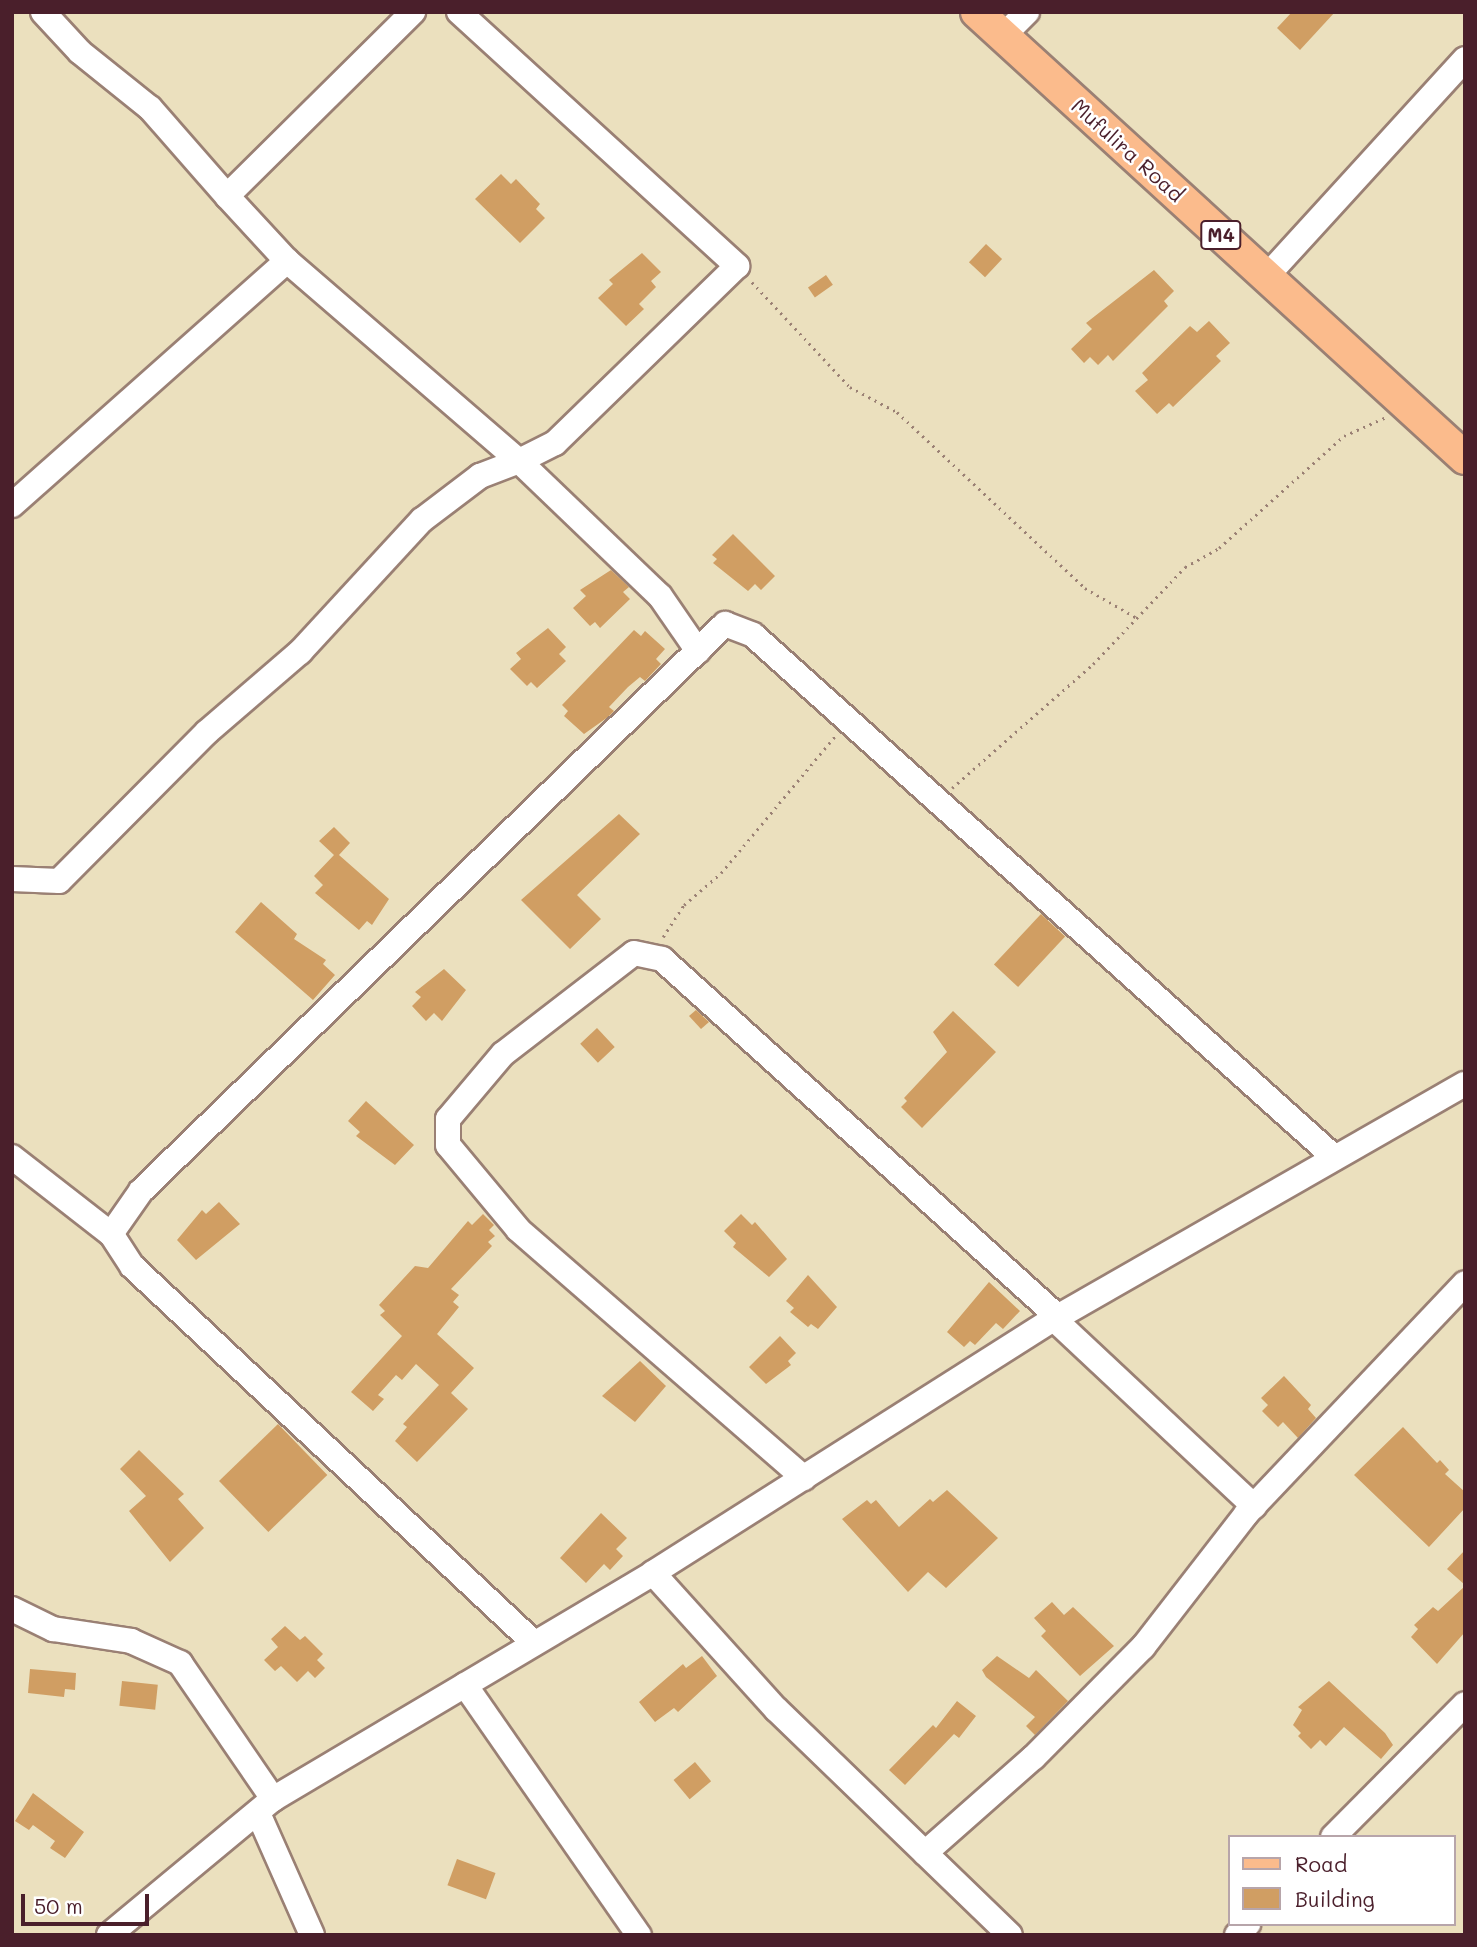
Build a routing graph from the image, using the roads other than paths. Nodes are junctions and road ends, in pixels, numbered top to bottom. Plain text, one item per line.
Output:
1 (43, 12) edge
2 (413, 12) edge
3 (459, 12) edge
4 (977, 12) edge
5 (1027, 12) edge
6 (1003, 36) junction
7 (1465, 59) edge
8 (227, 196) junction
9 (287, 261) junction
10 (1266, 276) junction
11 (1465, 458) edge
12 (519, 461) junction
13 (12, 505) edge
14 (698, 651) junction
15 (12, 879) edge
16 (1465, 1084) edge
17 (12, 1157) edge
18 (1335, 1158) junction
19 (111, 1234) junction
20 (1465, 1283) edge
21 (1056, 1318) junction
22 (804, 1478) junction
23 (1254, 1506) junction
24 (653, 1573) junction
25 (12, 1609) edge
26 (534, 1643) junction
27 (465, 1685) junction
28 (1465, 1704) edge
29 (266, 1806) junction
30 (1334, 1835) edge
31 (925, 1853) junction
32 (109, 1935) edge
33 (312, 1935) edge
34 (639, 1935) edge
35 (1010, 1935) edge

1 - 8 street
2 - 8 street
3 - 12 street
4 - 6 main road, Mufulira Road / M4
5 - 6 street
6 - 10 main road, Mufulira Road / M4
7 - 10 street
8 - 9 street
9 - 12 street
9 - 13 street
10 - 11 main road, Mufulira Road / M4
12 - 14 street
12 - 15 street
14 - 18 street
14 - 19 street
16 - 18 street
17 - 19 street
18 - 21 street
19 - 26 street
20 - 23 street
21 - 22 street
21 - 22 street
21 - 23 street
22 - 24 street
23 - 31 street
24 - 26 street
24 - 31 street
25 - 29 street
26 - 27 street
27 - 29 street
27 - 34 street
28 - 30 street
29 - 32 street
29 - 33 street
31 - 35 street

